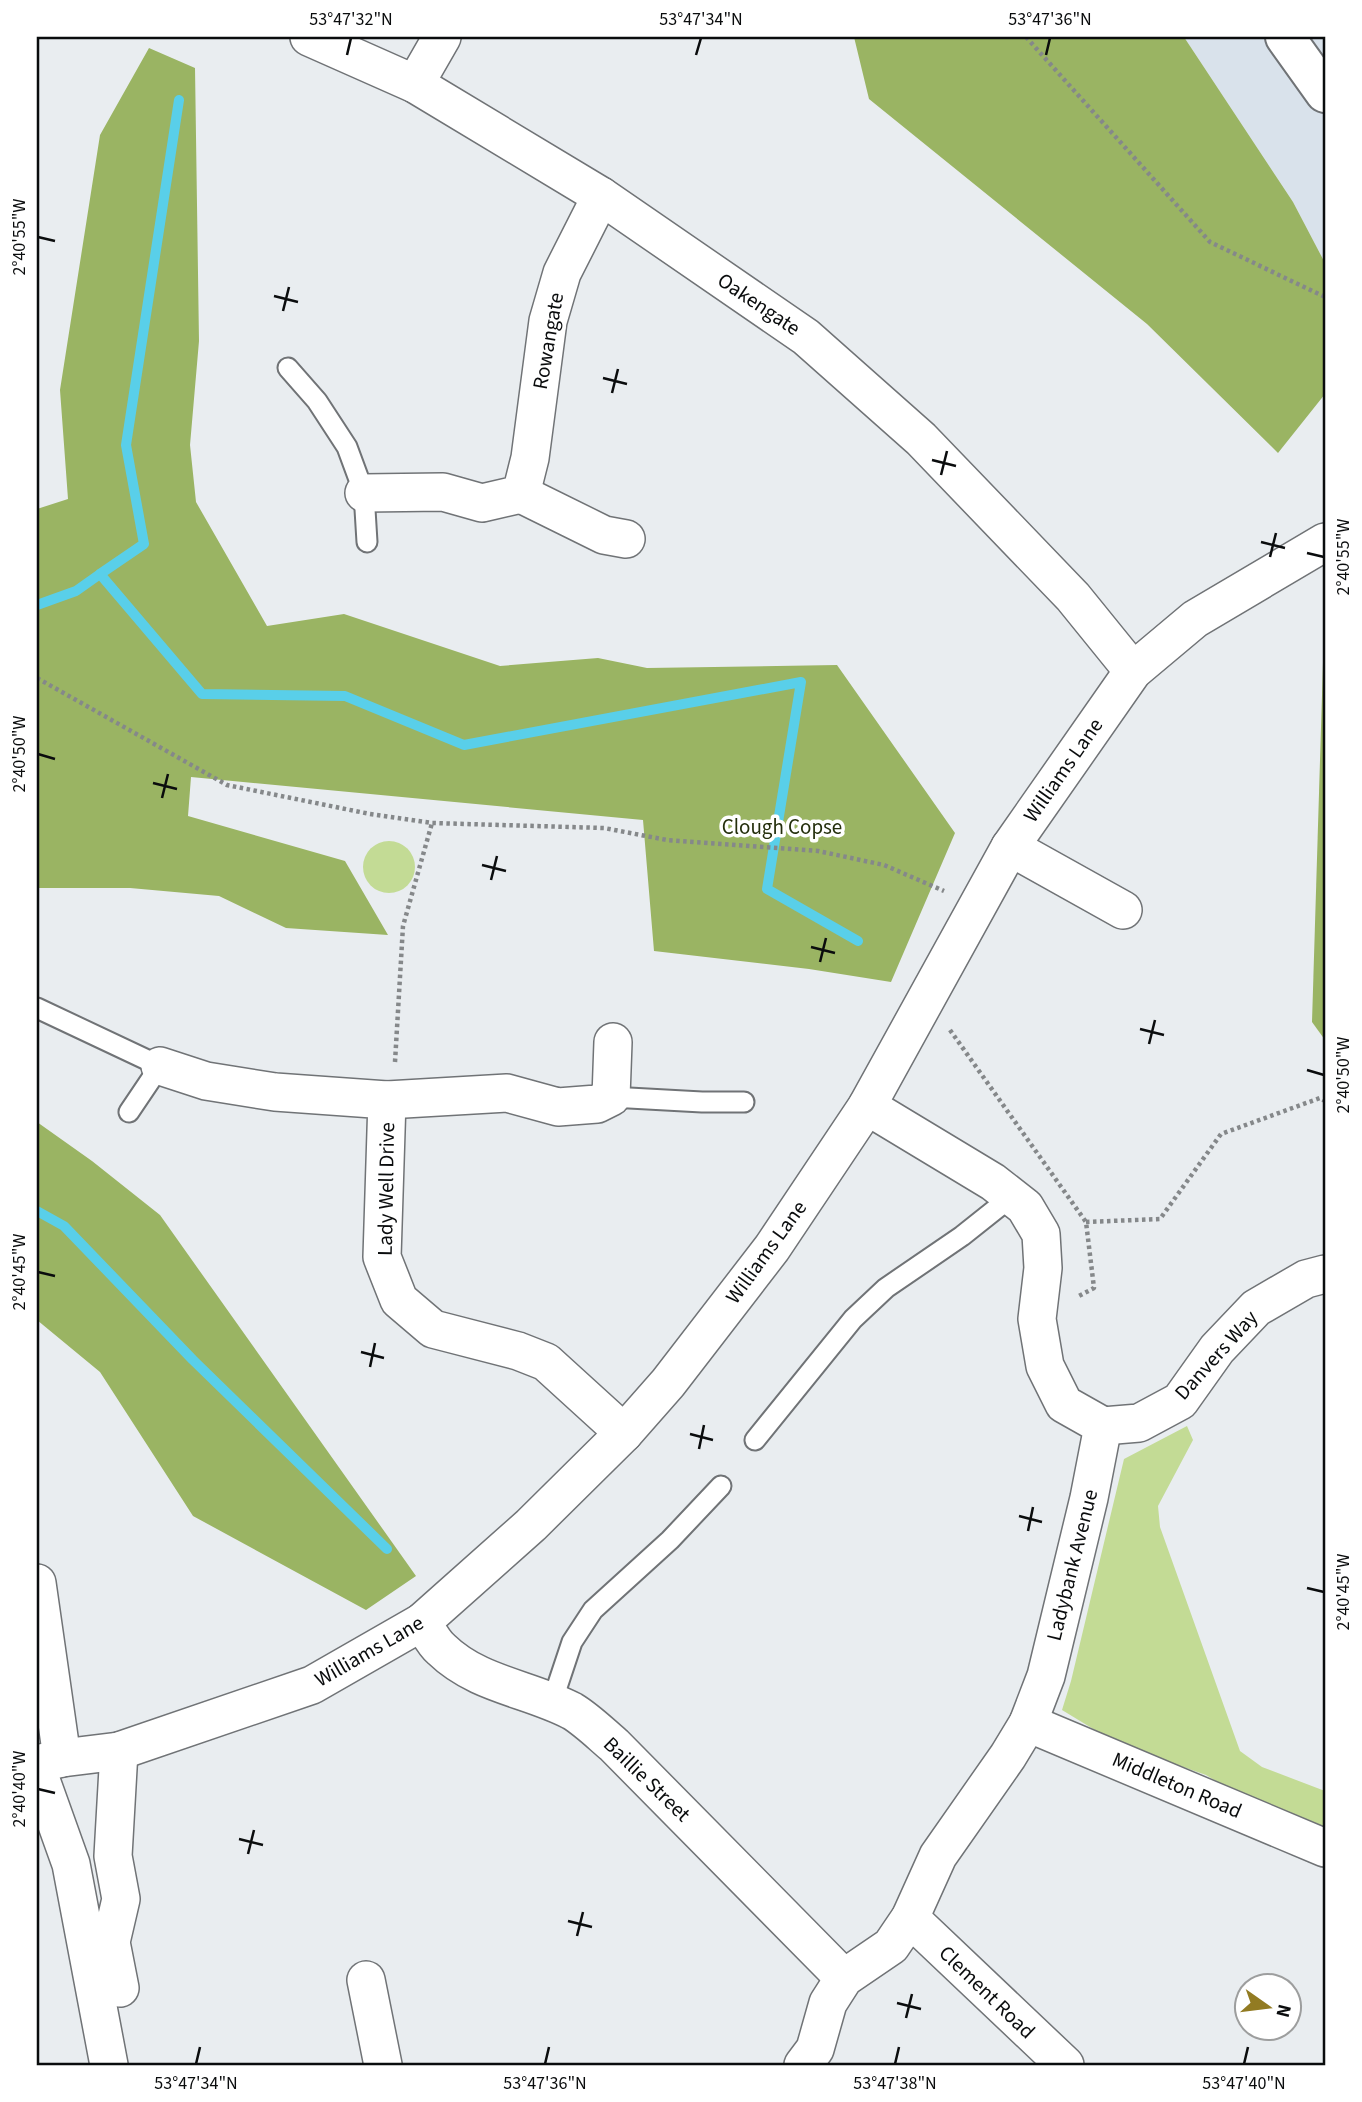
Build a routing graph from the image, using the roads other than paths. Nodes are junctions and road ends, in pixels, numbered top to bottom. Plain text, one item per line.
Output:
1 (309, 37) edge
2 (442, 37) edge
3 (1285, 37) edge
4 (415, 84) junction
5 (1325, 93) edge
6 (601, 197) junction
7 (288, 368) dead end
8 (364, 493) junction
9 (521, 494) junction
10 (626, 539) dead end
11 (367, 541) dead end
12 (1325, 542) edge
13 (1133, 671) junction
14 (1010, 847) junction
15 (1123, 910) dead end
16 (37, 1008) edge
17 (613, 1042) dead end
18 (160, 1066) junction
19 (611, 1097) junction
20 (387, 1100) junction
21 (744, 1102) dead end
22 (867, 1106) junction
23 (129, 1112) dead end
24 (1011, 1197) junction
25 (1325, 1274) edge
26 (1103, 1426) junction
27 (624, 1433) junction
28 (755, 1440) dead end
29 (721, 1486) dead end
30 (37, 1583) edge
31 (422, 1622) junction
32 (552, 1702) junction
33 (1028, 1723) junction
34 (119, 1751) junction
35 (45, 1764) edge
36 (1325, 1848) edge
37 (910, 1918) junction
38 (844, 1978) junction
39 (366, 1980) dead end
40 (123, 2007) dead end
41 (109, 2065) edge
42 (383, 2065) edge
43 (803, 2065) edge
44 (1065, 2065) edge

1 - 4 street, Oakengate
2 - 4 street
3 - 5 street
4 - 6 street, Oakengate
6 - 9 street, Rowangate
6 - 13 street, Oakengate
7 - 8 lane
8 - 9 street
8 - 11 lane
9 - 10 street
12 - 13 street, Williams Lane
13 - 14 street, Williams Lane
14 - 15 street
14 - 22 street, Williams Lane
16 - 18 lane
17 - 19 street
18 - 20 street, Lady Well Drive
18 - 23 lane
19 - 20 street, Lady Well Drive
19 - 21 lane
20 - 27 street, Lady Well Drive
22 - 24 street
22 - 27 street, Williams Lane
24 - 26 street
24 - 28 lane
25 - 26 street, Danvers Way
26 - 33 street, Ladybank Avenue
27 - 31 street, Williams Lane
29 - 32 lane
30 - 35 street
31 - 32 street, Baillie Street
31 - 34 street, Williams Lane
32 - 38 street, Baillie Street
33 - 36 street, Middleton Road
33 - 37 street, Ladybank Avenue
34 - 35 street, Williams Lane
34 - 40 street
35 - 41 street
37 - 38 street, Ladybank Avenue
37 - 44 street, Clement Road
38 - 43 street, Ladybank Avenue
39 - 42 street

